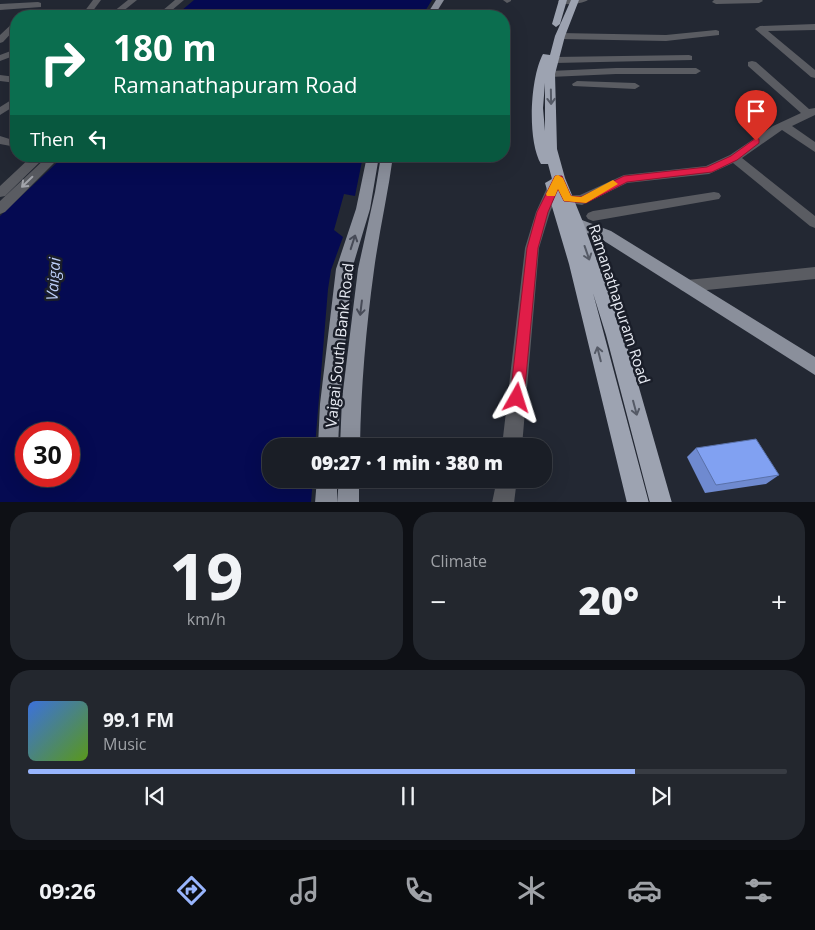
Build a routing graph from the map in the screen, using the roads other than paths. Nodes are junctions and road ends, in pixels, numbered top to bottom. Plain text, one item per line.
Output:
1 (15, 0) edge
2 (133, 0) edge
3 (180, 0) edge
4 (188, 0) edge
5 (0, 1) edge
6 (572, 1) edge
7 (716, 2) dead end
8 (760, 2) edge
9 (0, 7) edge
10 (35, 8) edge
11 (12, 10) edge
12 (120, 10) edge
13 (168, 10) edge
14 (176, 10) edge
15 (815, 27) edge
16 (716, 33) dead end
17 (560, 36) junction
18 (689, 58) dead end
19 (752, 64) dead end
20 (552, 67) junction
21 (594, 71) junction
22 (696, 71) dead end
23 (571, 72) junction
24 (815, 75) edge
25 (576, 84) junction
26 (602, 85) junction
27 (635, 86) dead end
28 (583, 97) dead end
29 (10, 104) edge
30 (0, 112) edge
31 (812, 112) edge
32 (783, 125) junction
33 (815, 148) edge
34 (734, 158) junction
35 (34, 162) edge
36 (49, 162) edge
37 (372, 162) edge
38 (386, 162) edge
39 (556, 183) junction
40 (0, 193) edge
41 (714, 196) dead end
42 (575, 199) junction
43 (0, 209) edge
44 (593, 216) junction
45 (569, 220) junction
46 (815, 223) edge
47 (606, 236) junction
48 (815, 273) edge
49 (687, 286) junction
50 (815, 367) edge
51 (328, 438) edge
52 (350, 438) edge
53 (513, 438) edge
54 (327, 488) edge
55 (349, 488) edge
56 (505, 488) edge
57 (326, 502) edge
58 (348, 502) edge
59 (503, 502) edge
60 (638, 502) edge
61 (661, 502) edge

1 - 5 street
2 - 12 street
3 - 13 street
4 - 14 street
6 - 17 highway, Ramanathapuram Road
6 - 39 highway, Ramanathapuram Road
7 - 8 street
9 - 10 street
10 - 11 street
15 - 24 street
16 - 17 street
17 - 20 highway, Ramanathapuram Road
18 - 20 street
19 - 31 street
20 - 23 street
20 -> 39 highway, Ramanathapuram Road
21 - 22 street
21 - 23 street
21 - 26 street
23 - 25 street
25 - 26 street
25 - 28 street
26 - 27 street
29 - 30 street
31 - 32 street
32 - 33 street
32 - 34 street
34 - 42 street
34 - 46 street
35 - 40 street
36 -> 43 street
51 -> 37 main road, Vaigai South Bank Road
38 -> 52 main road, Vaigai South Bank Road
39 - 42 highway, Ramanathapuram Road
39 - 45 highway, Ramanathapuram Road
39 - 53 street
41 - 44 street
42 - 44 street
42 - 45 highway, Ramanathapuram Road
44 - 47 street
45 - 47 main road
60 -> 45 highway, Ramanathapuram Road
45 -> 61 highway, Ramanathapuram Road
47 - 49 main road
48 - 49 street
49 - 50 main road
54 - 57 main road
55 - 58 main road
56 - 59 street

